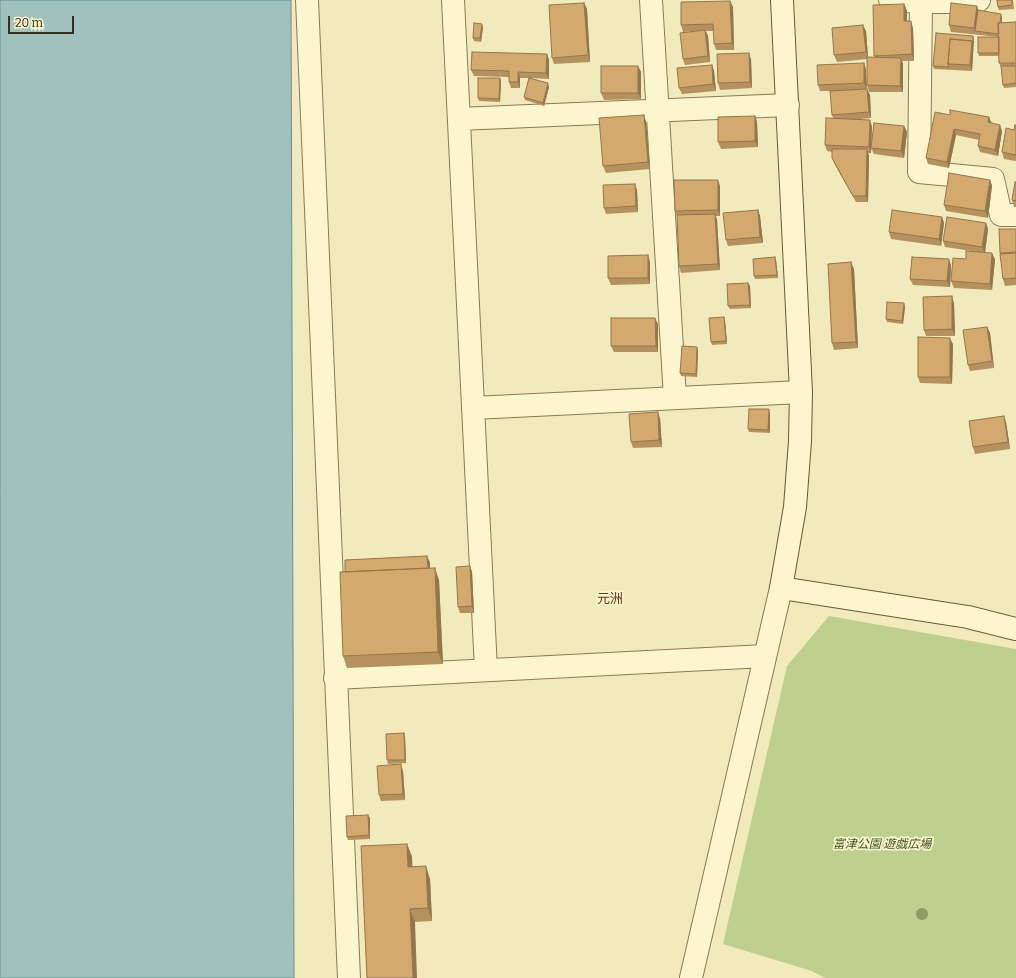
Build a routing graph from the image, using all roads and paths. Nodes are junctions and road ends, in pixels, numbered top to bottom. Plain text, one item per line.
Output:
1 (307, 0) edge
2 (453, 0) edge
3 (651, 0) edge
4 (782, 0) edge
5 (890, 0) edge
6 (979, 0) edge
7 (921, 2) junction
8 (788, 105) junction
9 (658, 110) junction
10 (459, 119) junction
11 (1016, 215) edge
12 (801, 392) junction
13 (675, 398) junction
14 (473, 408) junction
15 (781, 588) junction
16 (1016, 629) edge
17 (765, 656) junction
18 (486, 670) junction
19 (335, 678) junction
20 (349, 978) edge
21 (691, 978) edge

1 - 19 street
2 - 10 street
3 - 9 street
4 - 8 street
5 - 7 street
6 - 7 street
7 - 11 street
8 - 9 street
8 - 12 street
9 - 10 street
9 - 13 street
10 - 14 street
12 - 13 street
12 - 15 street
13 - 14 street
14 - 18 street
15 - 16 street
15 - 17 street
17 - 18 street
17 - 21 street
18 - 19 street
19 - 20 street

